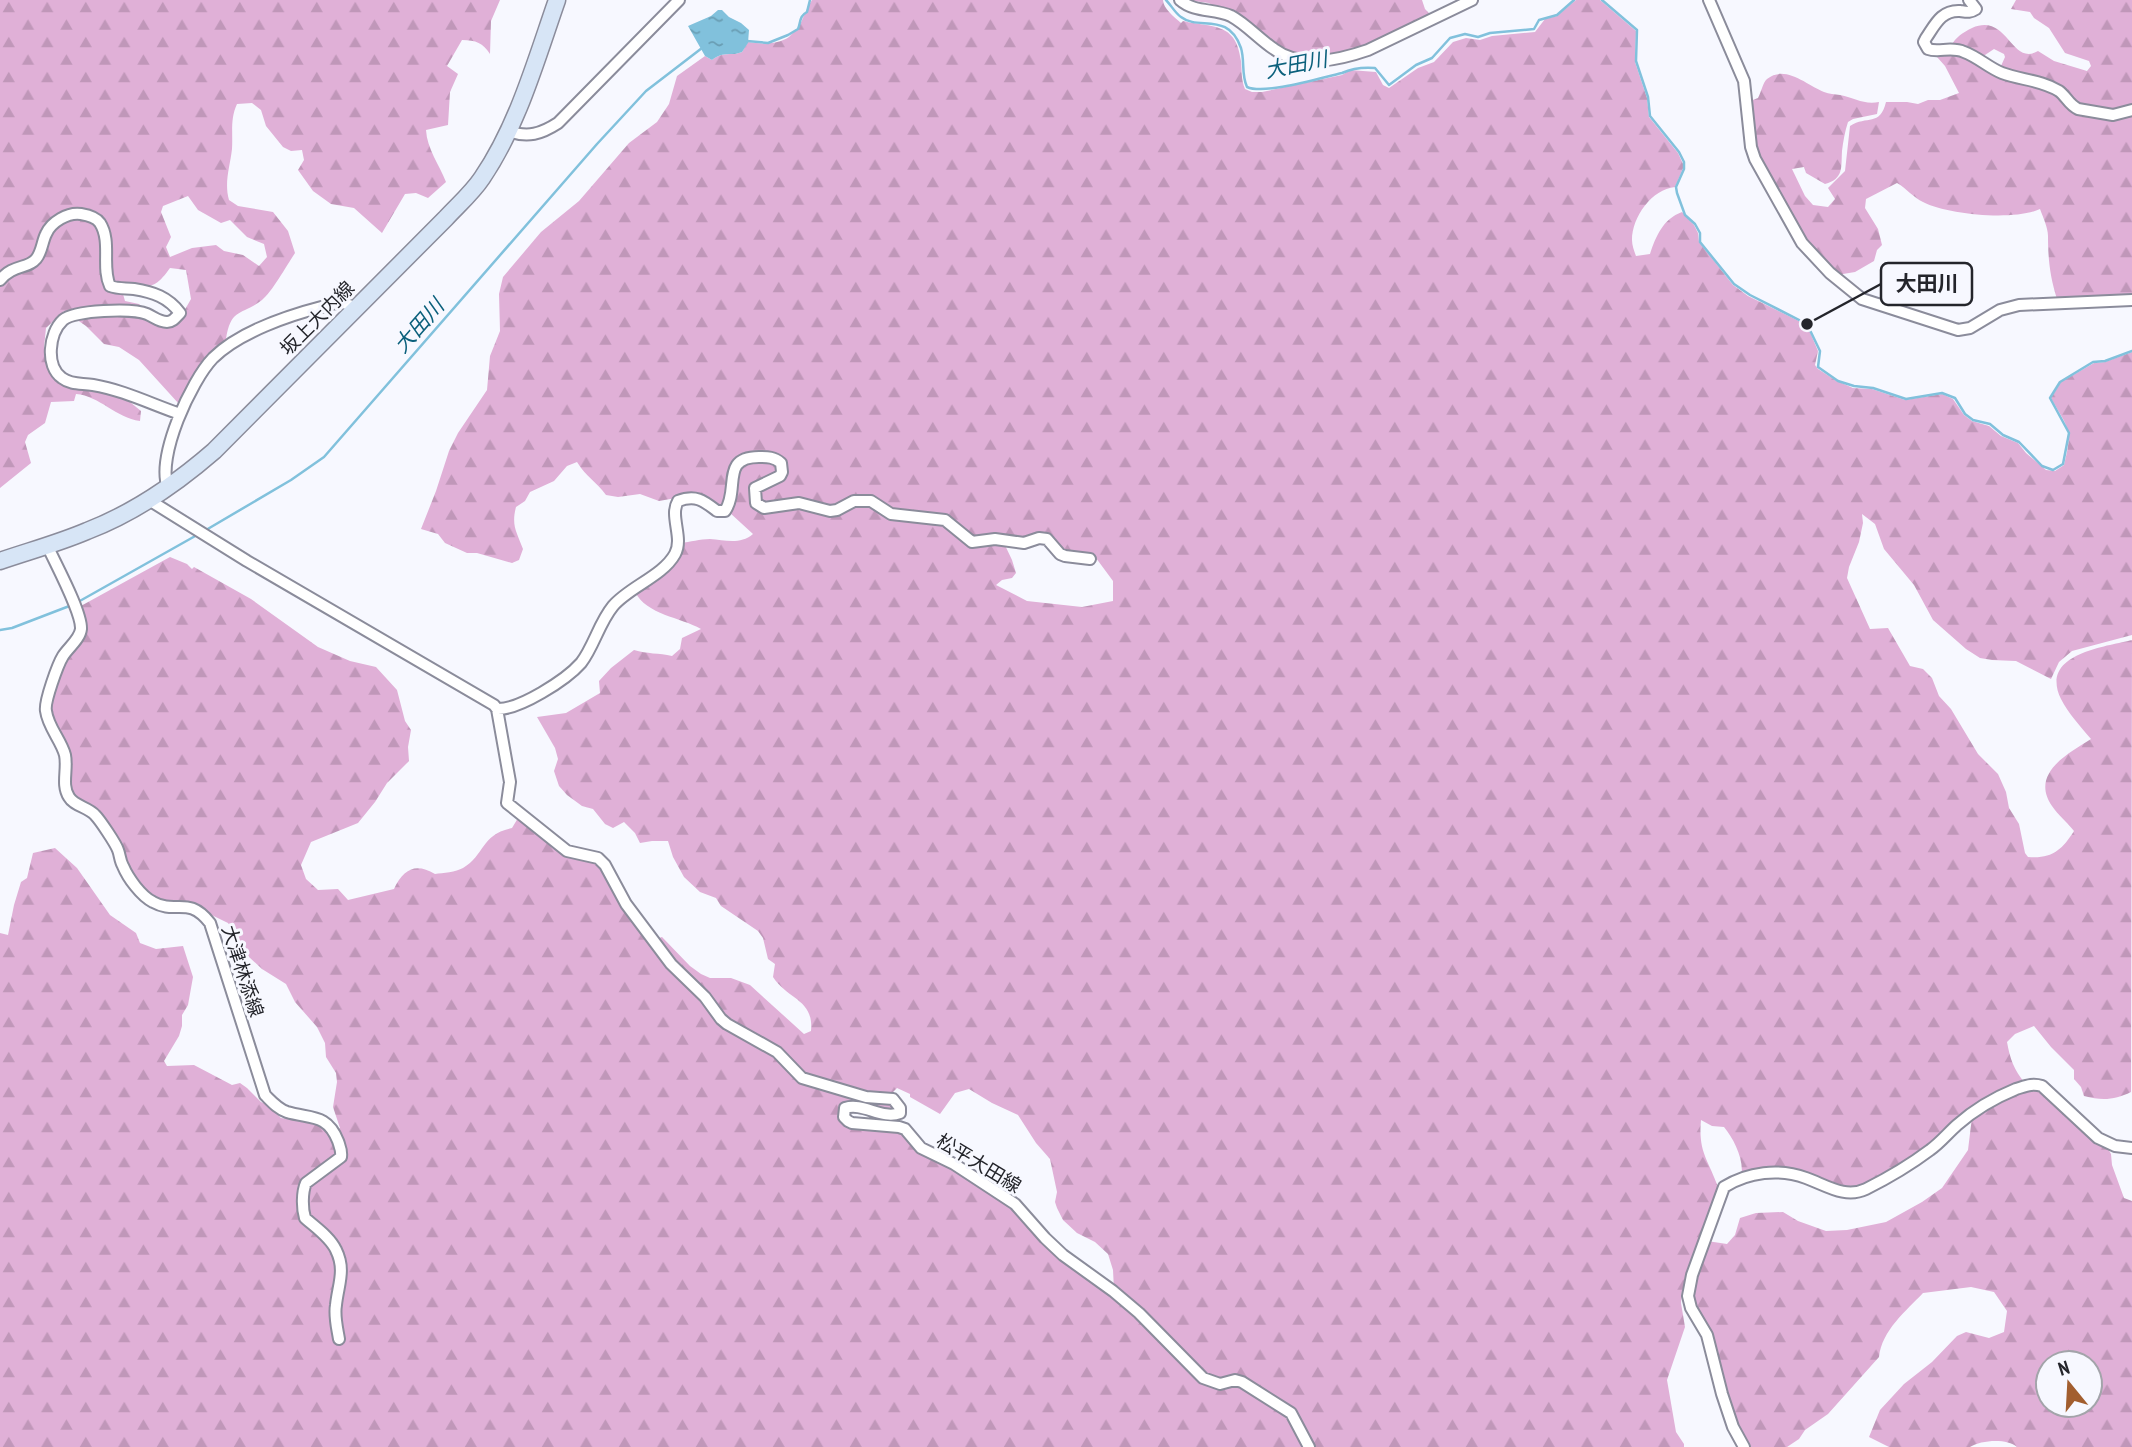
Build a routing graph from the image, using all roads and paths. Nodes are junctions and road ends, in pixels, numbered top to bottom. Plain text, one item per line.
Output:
1 (557, 0) edge
2 (679, 0) edge
3 (1180, 0) edge
4 (1472, 0) edge
5 (1709, 0) edge
6 (1969, 0) edge
7 (2132, 110) edge
8 (508, 131) junction
9 (0, 280) edge
10 (2132, 300) edge
11 (356, 308) junction
12 (180, 414) junction
13 (168, 488) junction
14 (149, 500) junction
15 (47, 545) junction
16 (1090, 559) dead end
17 (0, 561) edge
18 (497, 709) junction
19 (2132, 1149) edge
20 (339, 1339) dead end
21 (1308, 1447) edge
22 (1744, 1447) edge

1 - 8 main road, 坂上大内線
2 - 8 street
3 - 4 street
5 - 10 street
6 - 7 street
8 - 11 main road, 坂上大内線
9 - 12 street
11 - 12 street
11 - 13 main road, 坂上大内線
12 - 13 street
13 - 14 main road, 坂上大内線
14 - 15 main road, 坂上大内線
14 - 18 street
15 - 17 main road, 坂上大内線
15 - 20 street, 大津林添線
16 - 18 street
18 - 21 street, 松平大田線
19 - 22 street

